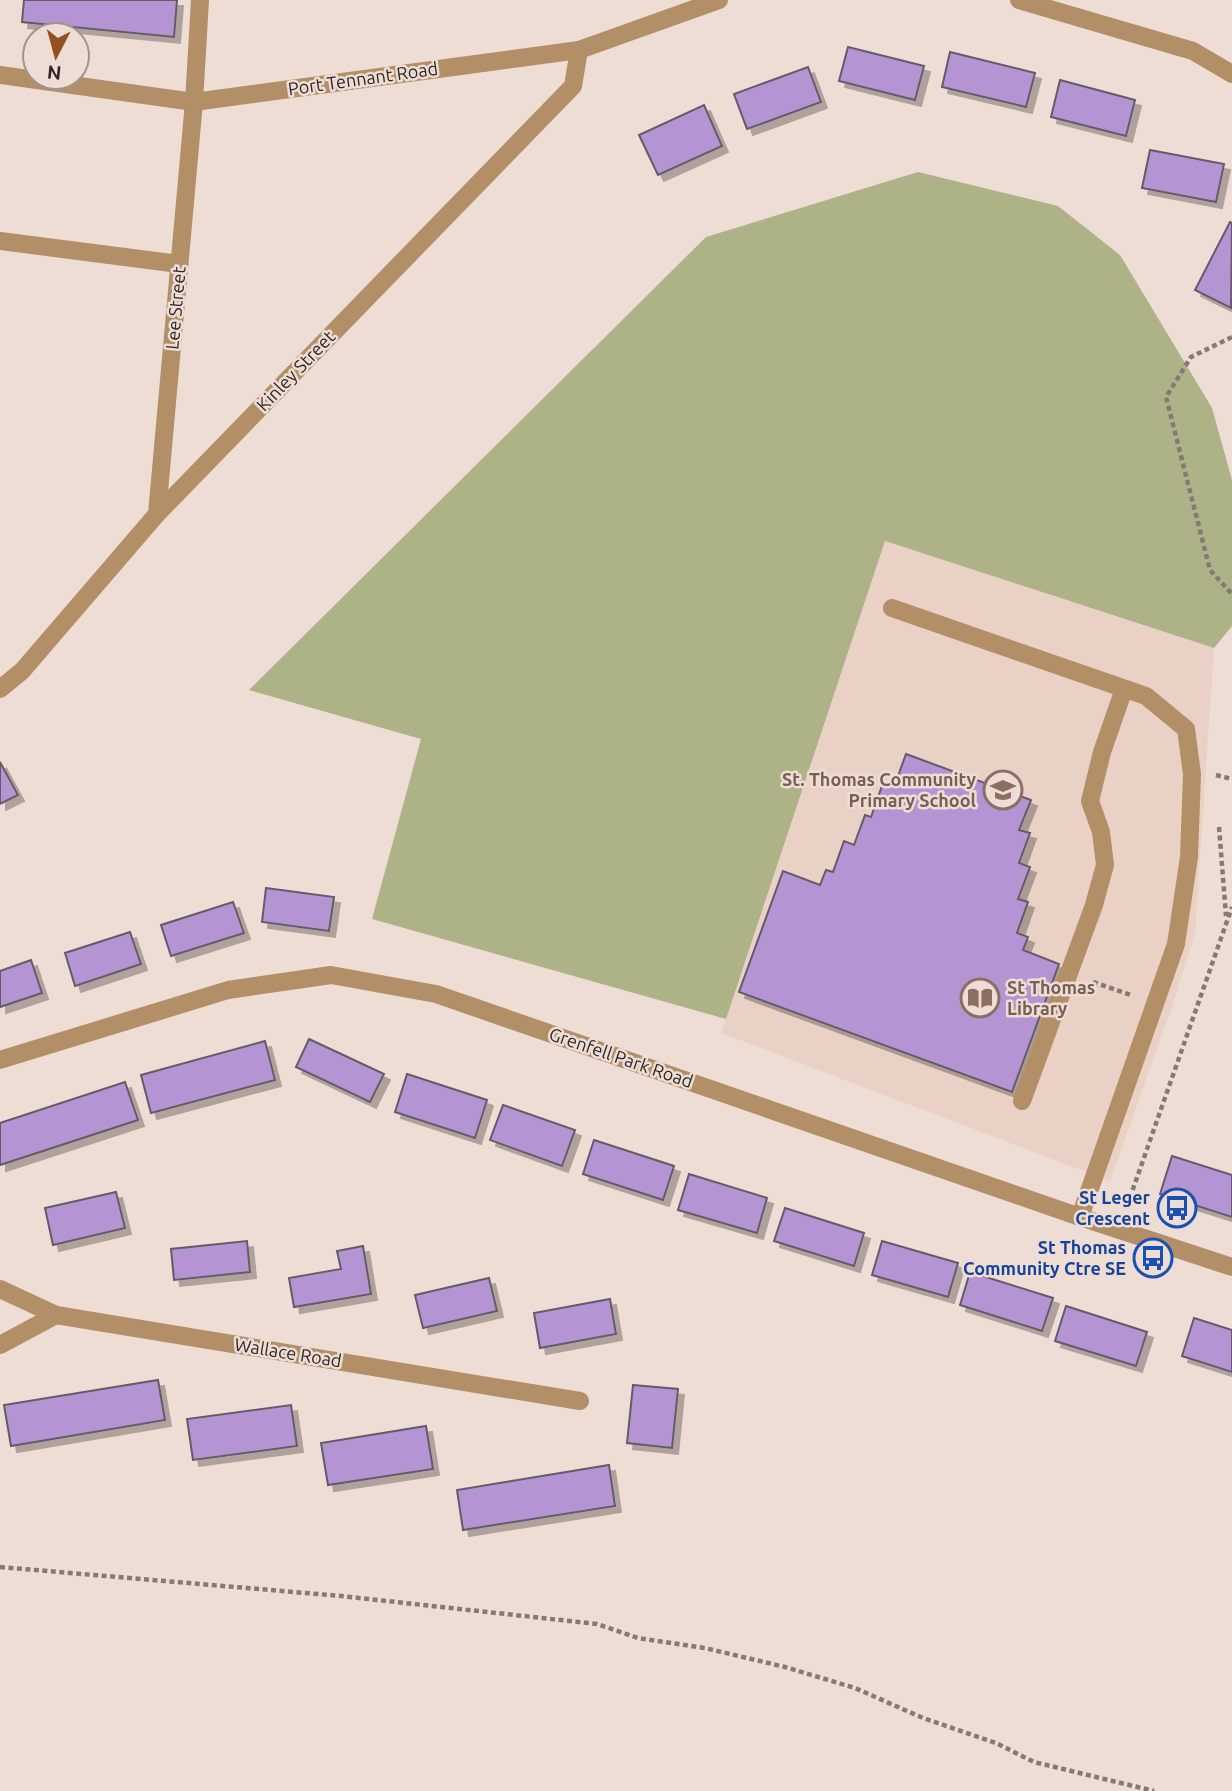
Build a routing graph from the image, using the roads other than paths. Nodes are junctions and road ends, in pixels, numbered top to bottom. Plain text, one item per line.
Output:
1 (200, 0) edge
2 (719, 0) edge
3 (1019, 0) edge
4 (579, 50) junction
5 (1232, 74) edge
6 (0, 75) edge
7 (194, 102) junction
8 (0, 241) edge
9 (179, 264) junction
10 (158, 514) junction
11 (892, 608) dead end
12 (0, 689) edge
13 (1124, 689) junction
14 (0, 1060) edge
15 (1021, 1101) dead end
16 (1080, 1217) junction
17 (1232, 1267) edge
18 (0, 1289) edge
19 (56, 1315) junction
20 (0, 1345) edge
21 (580, 1401) dead end

1 - 7 street, Lee Street
2 - 4 street, Port Tennant Road
3 - 5 street
4 - 7 street, Port Tennant Road
4 - 10 street, Kinley Street
6 - 7 street, Port Tennant Road
7 - 9 street, Lee Street
8 - 9 street
9 - 10 street, Lee Street
10 - 12 street, Kinley Street
11 - 13 street
13 - 15 street
13 - 16 street
14 - 16 street, Grenfell Park Road
16 - 17 street, Grenfell Park Road
18 - 19 street, Wallace Road
19 - 20 street
19 - 21 street, Wallace Road

